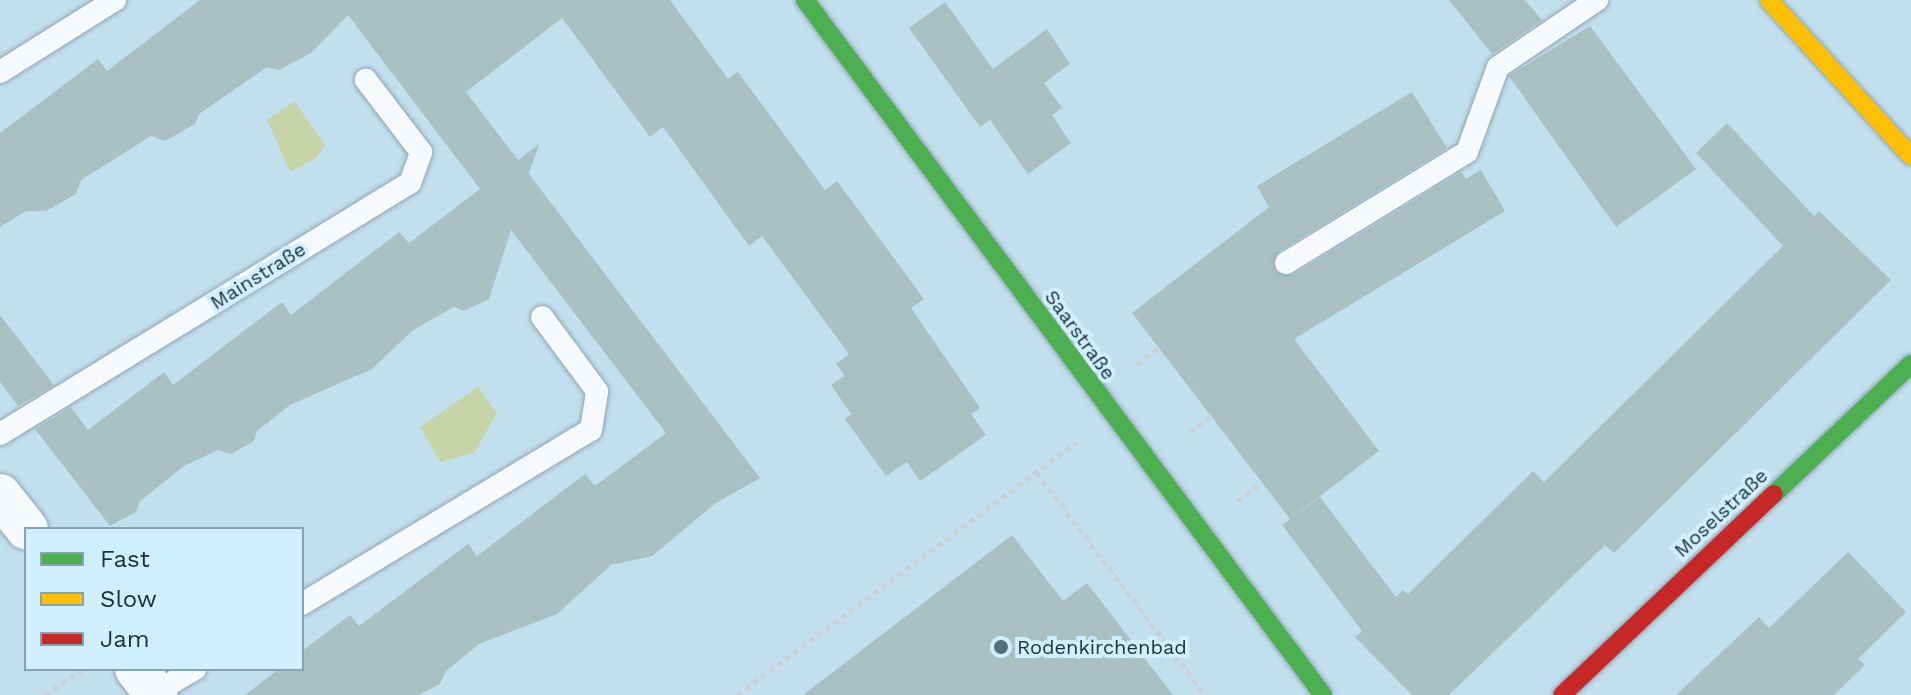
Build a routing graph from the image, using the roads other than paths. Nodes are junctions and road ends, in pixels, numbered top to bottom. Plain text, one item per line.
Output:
1 (115, 0) edge
2 (805, 0) edge
3 (1597, 0) edge
4 (1769, 0) edge
5 (0, 72) edge
6 (366, 80) dead end
7 (1911, 156) edge
8 (1286, 263) dead end
9 (542, 317) dead end
10 (1911, 364) edge
11 (0, 434) edge
12 (0, 495) edge
13 (25, 527) edge
14 (304, 603) edge
15 (189, 671) edge
16 (148, 686) edge
17 (1323, 695) edge
18 (1562, 695) edge

1 - 5 lane
2 - 17 street, Saarstraße
3 - 8 lane
4 - 7 street
6 - 11 lane, Mainstraße
9 - 14 lane
10 - 18 street, Moselstraße
12 - 13 street
15 - 16 lane

